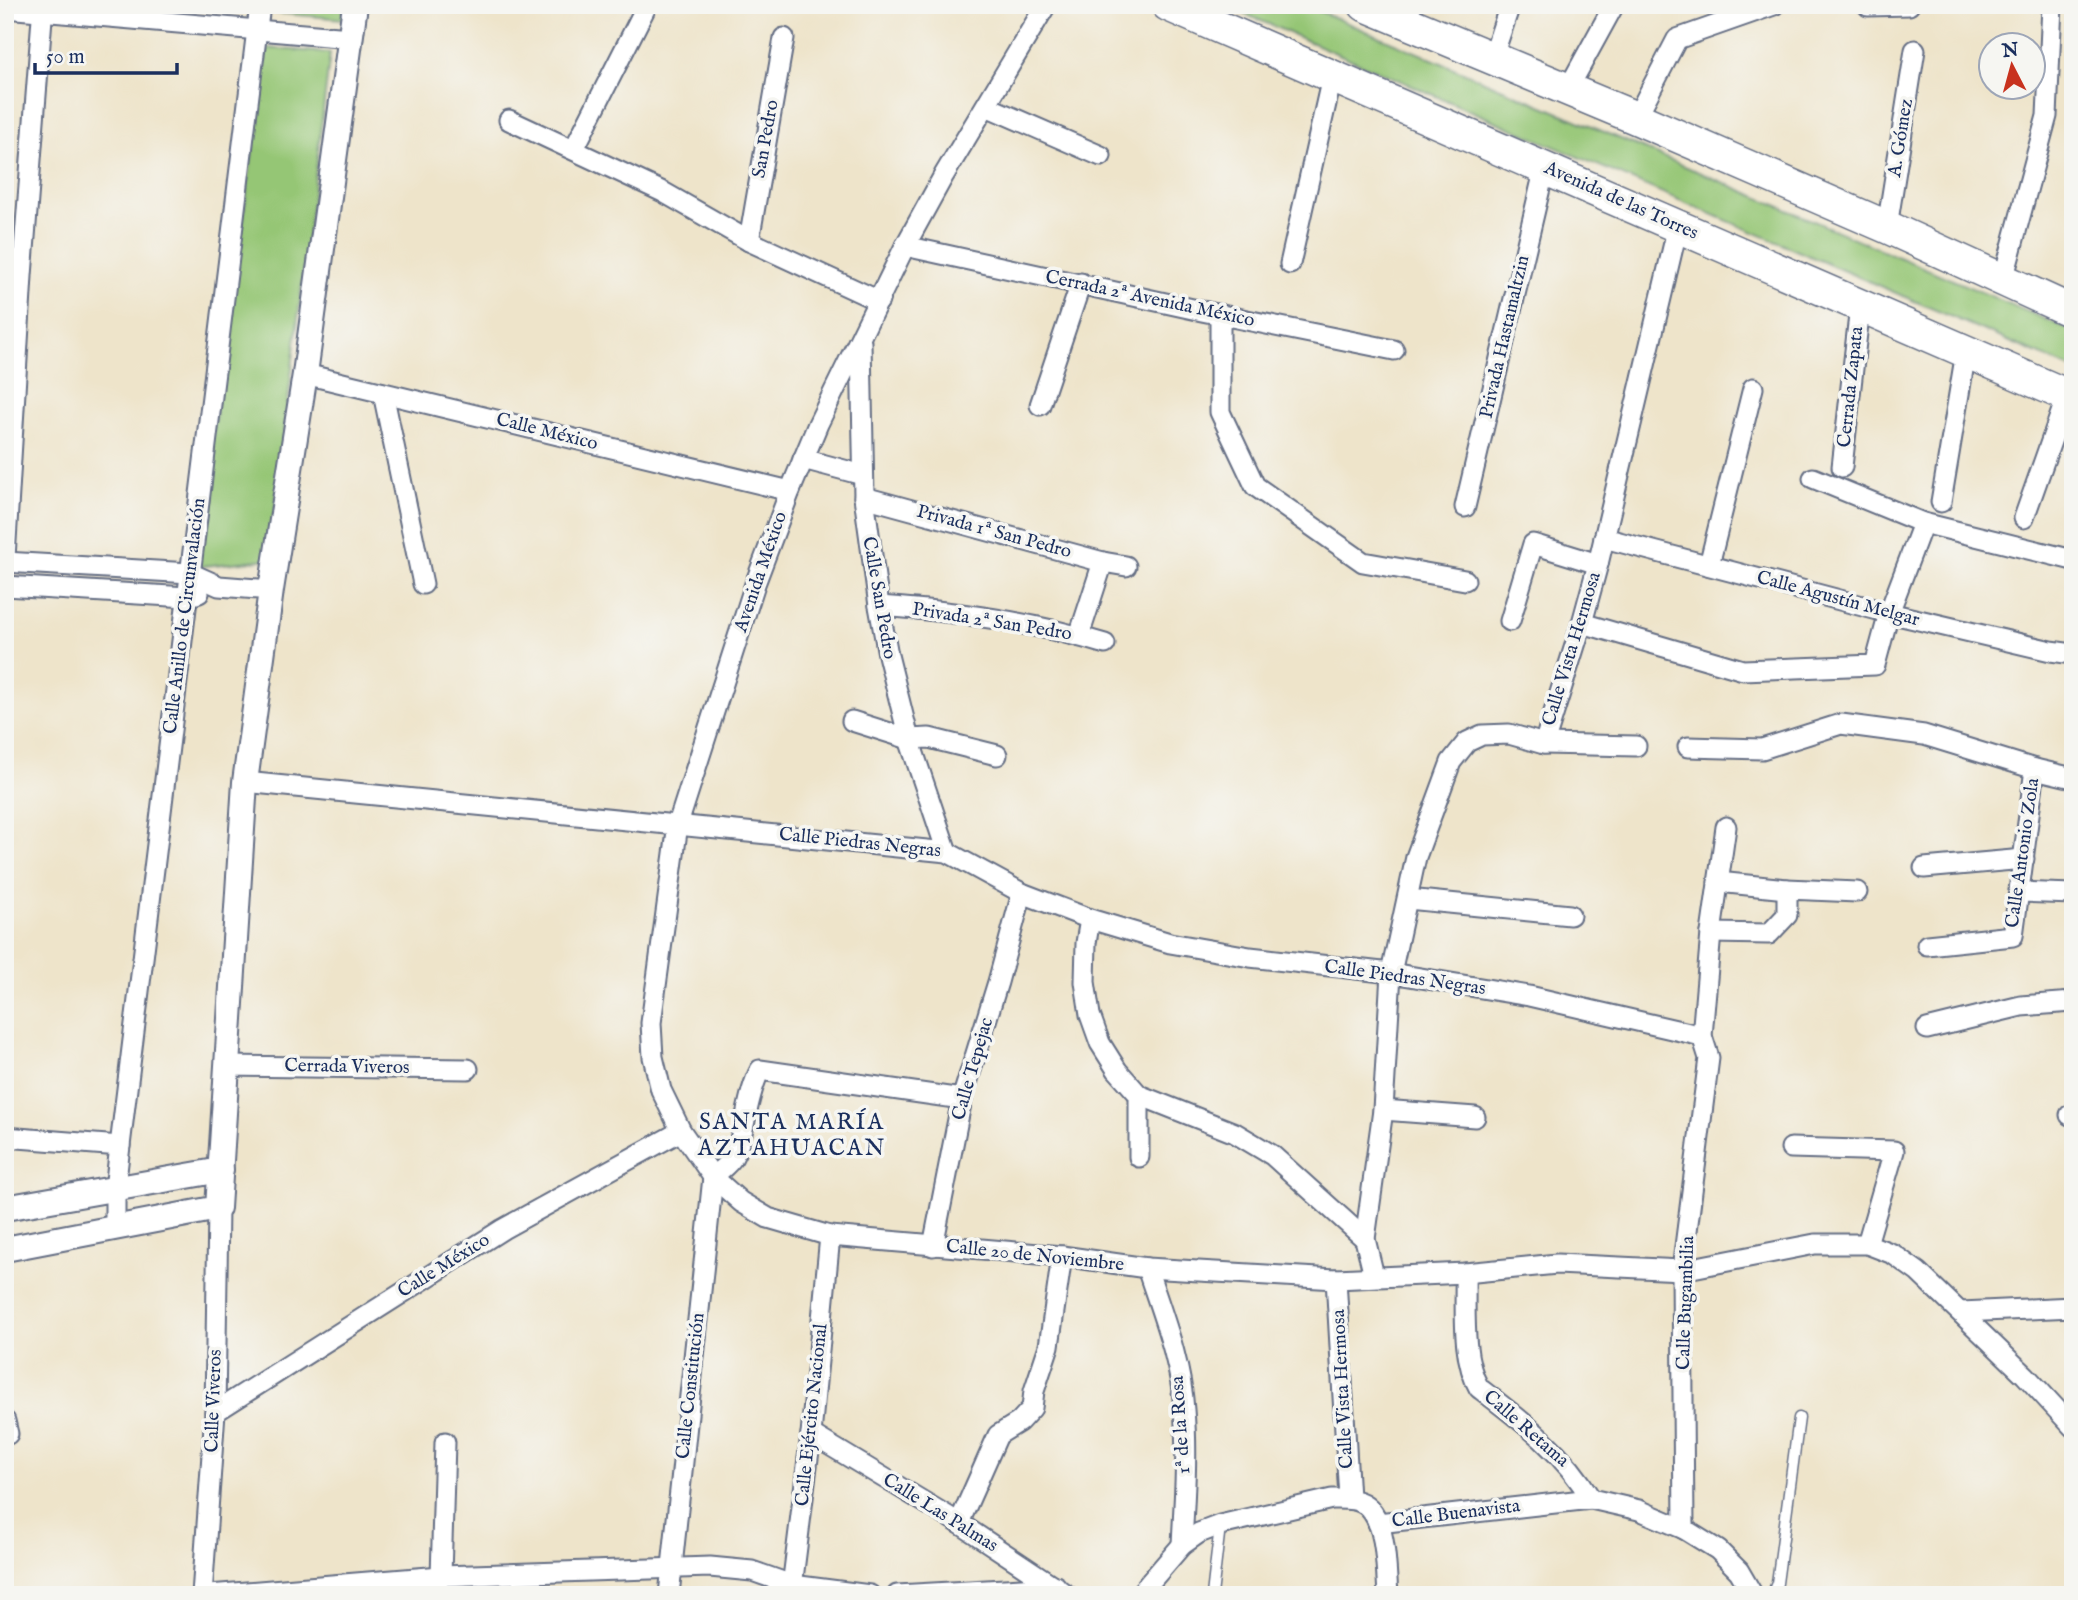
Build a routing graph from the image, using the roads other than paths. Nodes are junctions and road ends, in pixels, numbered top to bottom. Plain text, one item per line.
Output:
1 (260, 5) edge
2 (355, 5) edge
3 (647, 5) edge
4 (1046, 5) edge
5 (1168, 5) edge
6 (1365, 5) edge
7 (1510, 5) edge
8 (1614, 5) edge
9 (1774, 5) edge
10 (1909, 5) edge
11 (2052, 5) edge
12 (1868, 6) edge
13 (5, 8) edge
14 (43, 8) edge
15 (258, 30) junction
16 (349, 38) junction
17 (783, 38) dead end
18 (1916, 50) dead end
19 (1492, 59) junction
20 (1332, 77) junction
21 (1567, 89) junction
22 (986, 106) junction
23 (1636, 118) junction
24 (509, 120) dead end
25 (575, 149) junction
26 (1101, 156) dead end
27 (1545, 167) junction
28 (1678, 226) junction
29 (1886, 227) junction
30 (749, 241) junction
31 (905, 246) junction
32 (1290, 264) dead end
33 (13, 275) edge
34 (2003, 280) junction
35 (1081, 283) junction
36 (878, 301) junction
37 (1860, 306) junction
38 (2073, 312) edge
39 (1220, 315) junction
40 (861, 336) junction
41 (1394, 350) dead end
42 (1966, 352) junction
43 (305, 374) junction
44 (1753, 388) dead end
45 (383, 393) junction
46 (2070, 397) edge
47 (1040, 405) dead end
48 (803, 459) junction
49 (1842, 467) dead end
50 (863, 475) junction
51 (1813, 478) dead end
52 (790, 491) junction
53 (864, 496) junction
54 (1941, 502) dead end
55 (1465, 507) dead end
56 (2024, 518) dead end
57 (1923, 523) junction
58 (1604, 538) junction
59 (5, 560) edge
60 (2073, 560) edge
61 (1103, 562) junction
62 (1598, 564) junction
63 (1709, 565) junction
64 (1126, 566) dead end
65 (190, 573) junction
66 (1465, 580) dead end
67 (423, 584) dead end
68 (5, 586) edge
69 (219, 586) junction
70 (271, 590) junction
71 (187, 597) junction
72 (878, 606) junction
73 (1889, 614) junction
74 (1510, 621) dead end
75 (1582, 623) junction
76 (1079, 636) junction
77 (1105, 643) dead end
78 (2073, 654) edge
79 (852, 720) dead end
80 (909, 739) junction
81 (1544, 744) junction
82 (1636, 746) dead end
83 (1688, 747) dead end
84 (997, 755) dead end
85 (2035, 769) junction
86 (2073, 778) edge
87 (245, 782) junction
88 (678, 824) junction
89 (1726, 827) dead end
90 (947, 852) junction
91 (2024, 859) junction
92 (1924, 868) dead end
93 (1718, 882) junction
94 (1787, 889) junction
95 (1857, 892) dead end
96 (2020, 892) junction
97 (1022, 893) junction
98 (2073, 894) edge
99 (1408, 900) junction
100 (1570, 915) dead end
101 (1090, 919) junction
102 (1711, 933) junction
103 (1927, 945) dead end
104 (1391, 973) junction
105 (2073, 1002) edge
106 (1927, 1029) dead end
107 (1702, 1037) junction
108 (226, 1066) junction
109 (468, 1069) dead end
110 (1139, 1095) junction
111 (962, 1098) junction
112 (1383, 1110) junction
113 (1475, 1117) dead end
114 (681, 1131) junction
115 (5, 1137) edge
116 (120, 1146) junction
117 (1791, 1147) dead end
118 (1139, 1157) dead end
119 (220, 1170) junction
120 (713, 1177) junction
121 (115, 1189) junction
122 (5, 1208) edge
123 (218, 1208) junction
124 (115, 1227) junction
125 (830, 1236) junction
126 (1365, 1239) junction
127 (1867, 1244) junction
128 (933, 1246) junction
129 (5, 1249) edge
130 (1062, 1256) junction
131 (1147, 1268) junction
132 (1682, 1270) junction
133 (1465, 1273) junction
134 (1374, 1276) junction
135 (1336, 1279) junction
136 (2073, 1307) edge
137 (1961, 1312) junction
138 (215, 1412) junction
139 (1799, 1418) dead end
140 (2073, 1427) edge
141 (811, 1434) junction
142 (445, 1442) dead end
143 (1349, 1498) junction
144 (1591, 1499) junction
145 (959, 1523) junction
146 (1378, 1523) junction
147 (1220, 1525) junction
148 (1684, 1529) junction
149 (1182, 1545) junction
150 (671, 1568) junction
151 (441, 1576) junction
152 (791, 1590) edge
153 (1061, 1590) edge
154 (202, 1595) edge
155 (209, 1595) edge
156 (669, 1595) edge
157 (870, 1595) edge
158 (897, 1595) edge
159 (1139, 1595) edge
160 (1212, 1595) edge
161 (1388, 1595) edge
162 (1753, 1595) edge
163 (1772, 1595) edge

1 - 15 street, Calle Anillo de Circunvalación
2 - 16 street
3 - 25 street
4 - 22 street, Avenida México
5 - 20 main road, Avenida de las Torres
6 - 19 main road
7 - 19 street
8 - 21 street
9 - 23 street
10 - 12 street
11 - 34 street
13 - 14 street
14 - 15 street
14 - 33 street
15 - 16 street
15 - 65 street, Calle Anillo de Circunvalación
16 - 43 street
17 - 30 street, San Pedro
18 - 29 street, A. Gómez
19 - 21 main road
20 - 27 main road, Avenida de las Torres
20 - 32 street
21 - 23 main road
22 - 26 street
22 - 31 street, Avenida México
23 - 29 main road
24 - 25 street
25 - 30 street
27 - 28 main road, Avenida de las Torres
27 - 55 street, Privada Hastamaltzin
28 - 37 main road, Avenida de las Torres
28 - 58 street, Calle Vista Hermosa
29 - 34 main road
30 - 36 street
31 - 35 street, Cerrada 2ª Avenida México
31 - 36 street, Avenida México
33 - 59 street
34 - 38 main road
35 - 39 street, Cerrada 2ª Avenida México
35 - 47 street
36 - 40 street, Avenida México
37 - 42 main road, Avenida de las Torres
37 - 49 street, Cerrada Zapata
39 - 41 street, Cerrada 2ª Avenida México
39 - 66 street
40 - 48 street, Avenida México
40 - 50 street, Calle San Pedro
42 - 46 main road, Avenida de las Torres
42 - 54 street
43 - 45 street, Calle México
43 - 70 street
44 - 63 street
45 - 52 street, Calle México
45 - 67 street
46 - 56 street
48 - 50 street
48 - 52 street, Avenida México
50 - 53 street, Calle San Pedro
51 - 57 street
52 - 88 street, Avenida México
53 - 61 street, Privada 1ª San Pedro
53 - 72 street, Calle San Pedro
57 - 60 street
57 - 73 street
58 - 62 street, Calle Vista Hermosa
58 - 63 street, Calle Agustín Melgar
59 - 65 street
61 - 64 street, Privada 1ª San Pedro
61 - 76 street
62 - 74 street
62 - 75 street, Calle Vista Hermosa
63 - 73 street, Calle Agustín Melgar
65 - 69 street
65 - 71 street, Calle Anillo de Circunvalación
68 - 71 street
69 - 70 street
69 - 71 street
70 - 87 street
71 - 116 street, Calle Anillo de Circunvalación
72 - 76 street, Privada 2ª San Pedro
72 - 80 street, Calle San Pedro
73 - 75 street
73 - 78 street, Calle Agustín Melgar
75 - 81 street, Calle Vista Hermosa
76 - 77 street, Privada 2ª San Pedro
79 - 80 street
80 - 84 street
80 - 90 street, Calle San Pedro
81 - 82 street
81 - 99 street, Calle Vista Hermosa
83 - 85 street
85 - 86 street
85 - 91 street, Calle Antonio Zola
87 - 88 street, Calle Piedras Negras
87 - 108 street
88 - 90 street, Calle Piedras Negras
88 - 114 street, Avenida México
89 - 93 street, Calle Bugambilia
90 - 97 street, Calle Piedras Negras
91 - 92 street
91 - 96 street, Calle Antonio Zola
93 - 94 street
93 - 102 street, Calle Bugambilia
94 - 95 street
94 - 102 street
96 - 98 street
96 - 103 street, Calle Antonio Zola
97 - 101 street, Calle Piedras Negras
97 - 111 street, Calle Tepejac
99 - 100 street
99 - 104 street, Calle Vista Hermosa
101 - 104 street, Calle Piedras Negras
101 - 110 street
102 - 107 street, Calle Bugambilia
104 - 107 street, Calle Piedras Negras
104 - 112 street, Calle Vista Hermosa
105 - 106 street
107 - 132 street, Calle Bugambilia
108 - 109 street, Cerrada Viveros
108 - 119 street
110 - 118 street
110 - 126 street
111 - 120 street
111 - 128 street, Calle Tepejac
112 - 113 street
112 - 126 street, Calle Vista Hermosa
114 - 120 street, Avenida México
114 - 138 street, Calle México
115 - 116 street
116 - 121 street, Calle Anillo de Circunvalación
117 - 127 street
119 - 121 street
119 - 123 street
120 - 125 street, Calle 20 de Noviembre
120 - 150 street, Calle Constitución
121 - 122 street
121 - 124 street, Calle Anillo de Circunvalación
123 - 124 street
123 - 138 street, Calle Viveros
124 - 129 street
125 - 128 street, Calle 20 de Noviembre
125 - 141 street, Calle Ejército Nacional
126 - 134 street, Calle Vista Hermosa
127 - 132 street, Calle 20 de Noviembre
127 - 137 street
128 - 130 street, Calle 20 de Noviembre
130 - 131 street, Calle 20 de Noviembre
130 - 145 street
131 - 135 street, Calle 20 de Noviembre
131 - 149 street, 1ª de la Rosa
132 - 133 street, Calle 20 de Noviembre
132 - 148 street, Calle Bugambilia
133 - 134 street, Calle 20 de Noviembre
133 - 144 street, Calle Retama
134 - 135 street, Calle 20 de Noviembre
135 - 143 street, Calle Vista Hermosa
136 - 137 street
137 - 140 street
138 - 154 street, Calle Viveros
139 - 163 lane
141 - 145 street, Calle Las Palmas
141 - 152 street, Calle Ejército Nacional
142 - 151 street
143 - 146 street, Calle Buenavista
143 - 147 street
144 - 146 street, Calle Buenavista
144 - 148 street, Calle Buenavista
145 - 153 street, Calle Las Palmas
146 - 161 street
147 - 149 street
147 - 160 lane
148 - 162 street
149 - 159 street
150 - 151 street
150 - 152 street
150 - 156 street, Calle Constitución
151 - 155 street
152 - 157 street
153 - 158 street

